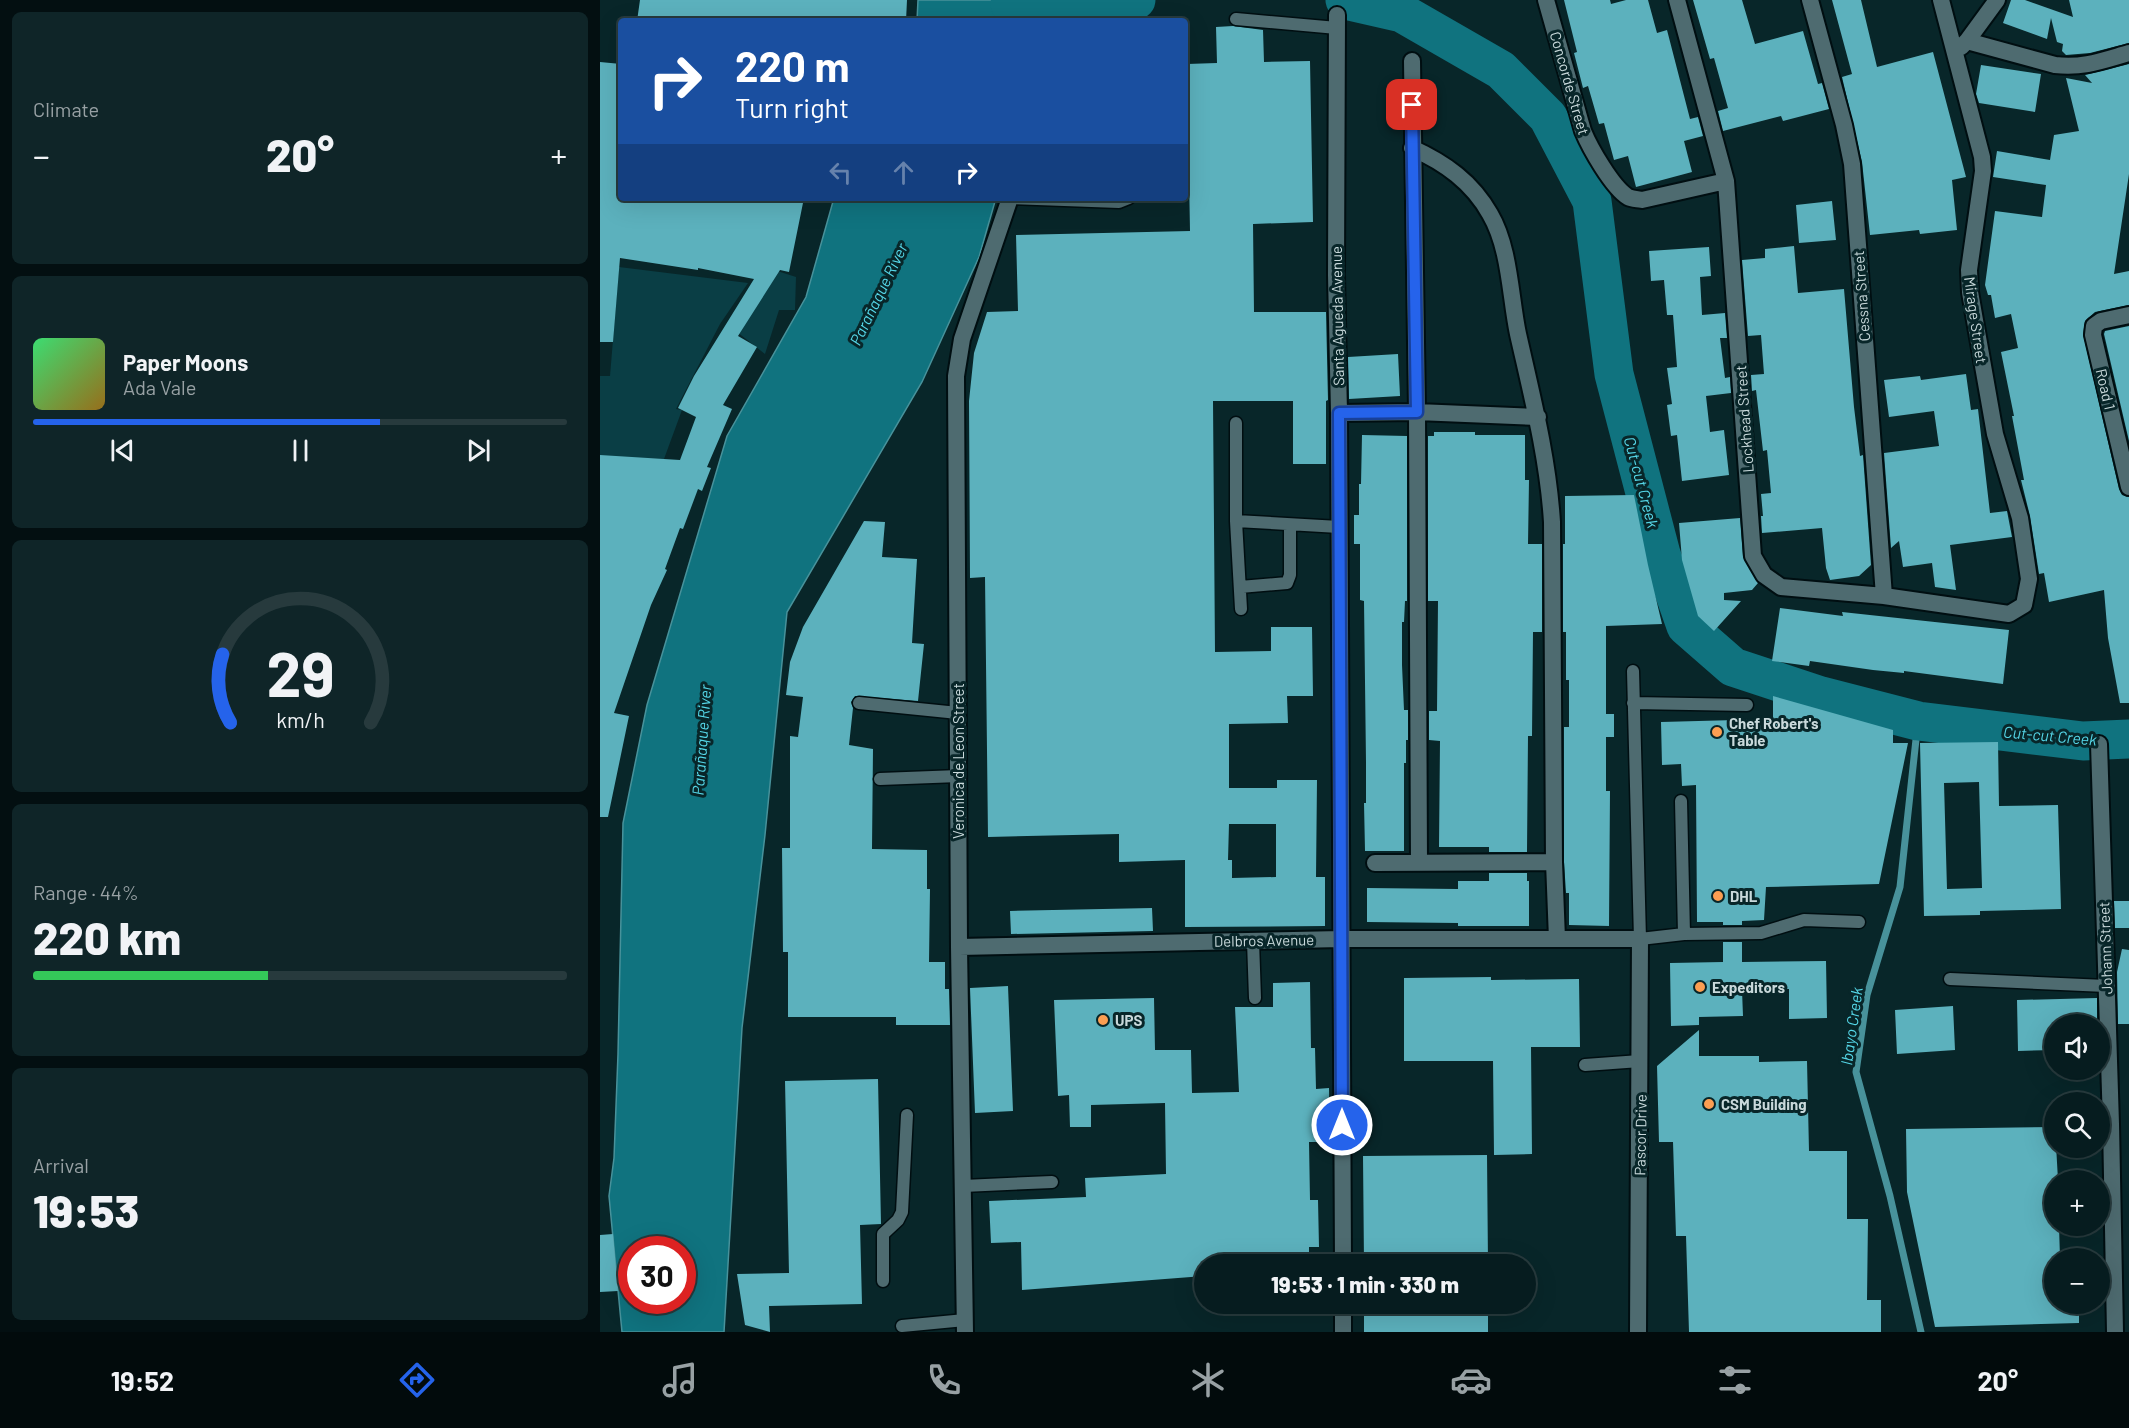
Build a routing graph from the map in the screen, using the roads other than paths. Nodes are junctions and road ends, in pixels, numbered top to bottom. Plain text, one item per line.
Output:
1 (1546, 0) edge
2 (1677, 0) edge
3 (1810, 0) edge
4 (1941, 0) edge
5 (1997, 0) edge
6 (1236, 19) dead end
7 (1337, 21) joint
8 (1961, 46) junction
9 (2129, 53) edge
10 (1412, 61) dead end
11 (1412, 148) junction
12 (1726, 181) junction
13 (1009, 201) edge
14 (1092, 201) edge
15 (1122, 201) edge
16 (2129, 315) edge
17 (1417, 412) junction
18 (1339, 413) junction
19 (1538, 417) junction
20 (1236, 423) dead end
21 (2129, 487) edge
22 (1236, 521) junction
23 (1290, 526) junction
24 (1339, 527) junction
25 (1240, 587) junction
26 (1884, 596) junction
27 (2024, 605) joint
28 (1241, 609) dead end
29 (1633, 671) dead end
30 (859, 703) dead end
31 (1633, 703) junction
32 (1747, 705) dead end
33 (958, 713) junction
34 (2099, 744) dead end
35 (958, 776) junction
36 (880, 779) dead end
37 (1681, 801) dead end
38 (1419, 862) junction
39 (1554, 862) junction
40 (1376, 863) dead end
41 (1859, 922) dead end
42 (1684, 934) junction
43 (1341, 939) junction
44 (1557, 939) junction
45 (1640, 939) junction
46 (1253, 940) junction
47 (959, 947) junction
48 (1950, 979) dead end
49 (2106, 986) junction
50 (1255, 998) dead end
51 (1640, 1061) junction
52 (1586, 1065) dead end
53 (907, 1115) dead end
54 (1052, 1182) dead end
55 (963, 1186) junction
56 (1343, 1254) edge
57 (883, 1281) dead end
58 (1343, 1314) edge
59 (902, 1326) dead end
60 (965, 1326) edge
61 (918, 1328) edge
62 (1343, 1332) edge
63 (1638, 1332) edge
64 (2115, 1332) edge

1 - 12 street, Concorde Street
2 - 12 street, Lockhead Street
3 - 26 street, Cessna Street
4 - 8 street, Mirage Street
5 - 8 street
6 - 7 lane
7 - 18 street, Santa Agueda Avenue
8 - 9 street
8 - 27 street, Mirage Street
10 - 11 street
11 - 17 street
11 - 19 street
12 - 26 street, Lockhead Street
13 - 33 street, Veronica de Leon Street
14 - 15 lane
16 - 21 street, Road 1
17 - 18 street
17 - 19 street
17 - 38 street
18 - 24 street, Santa Agueda Avenue
19 - 39 street
20 - 22 lane
22 - 23 lane
22 - 25 lane
23 - 24 lane
23 - 25 lane
24 - 43 street, Santa Agueda Avenue
25 - 28 lane
26 - 27 street, Lockhead Street
29 - 31 lane
30 - 33 lane
31 - 32 lane
31 - 45 lane
33 - 35 street, Veronica de Leon Street
34 - 49 street, Johann Street
35 - 36 lane
35 - 47 street, Veronica de Leon Street
37 - 42 lane
38 - 39 street
38 - 40 street
39 - 44 street
41 - 42 lane
42 - 45 lane
43 - 44 street, Delbros Avenue
43 - 46 street, Delbros Avenue
43 - 56 street, Santa Agueda Avenue
44 - 45 street, Delbros Avenue
45 - 51 street, Pascor Drive
46 - 47 street, Delbros Avenue
46 - 50 lane
47 - 55 street, Veronica de Leon Street
48 - 49 lane
49 - 64 street, Johann Street
51 - 52 lane
51 - 63 street, Pascor Drive
53 - 57 lane
54 - 55 lane
55 - 60 street, Veronica de Leon Street
58 - 62 street
59 - 61 lane
60 - 61 lane

